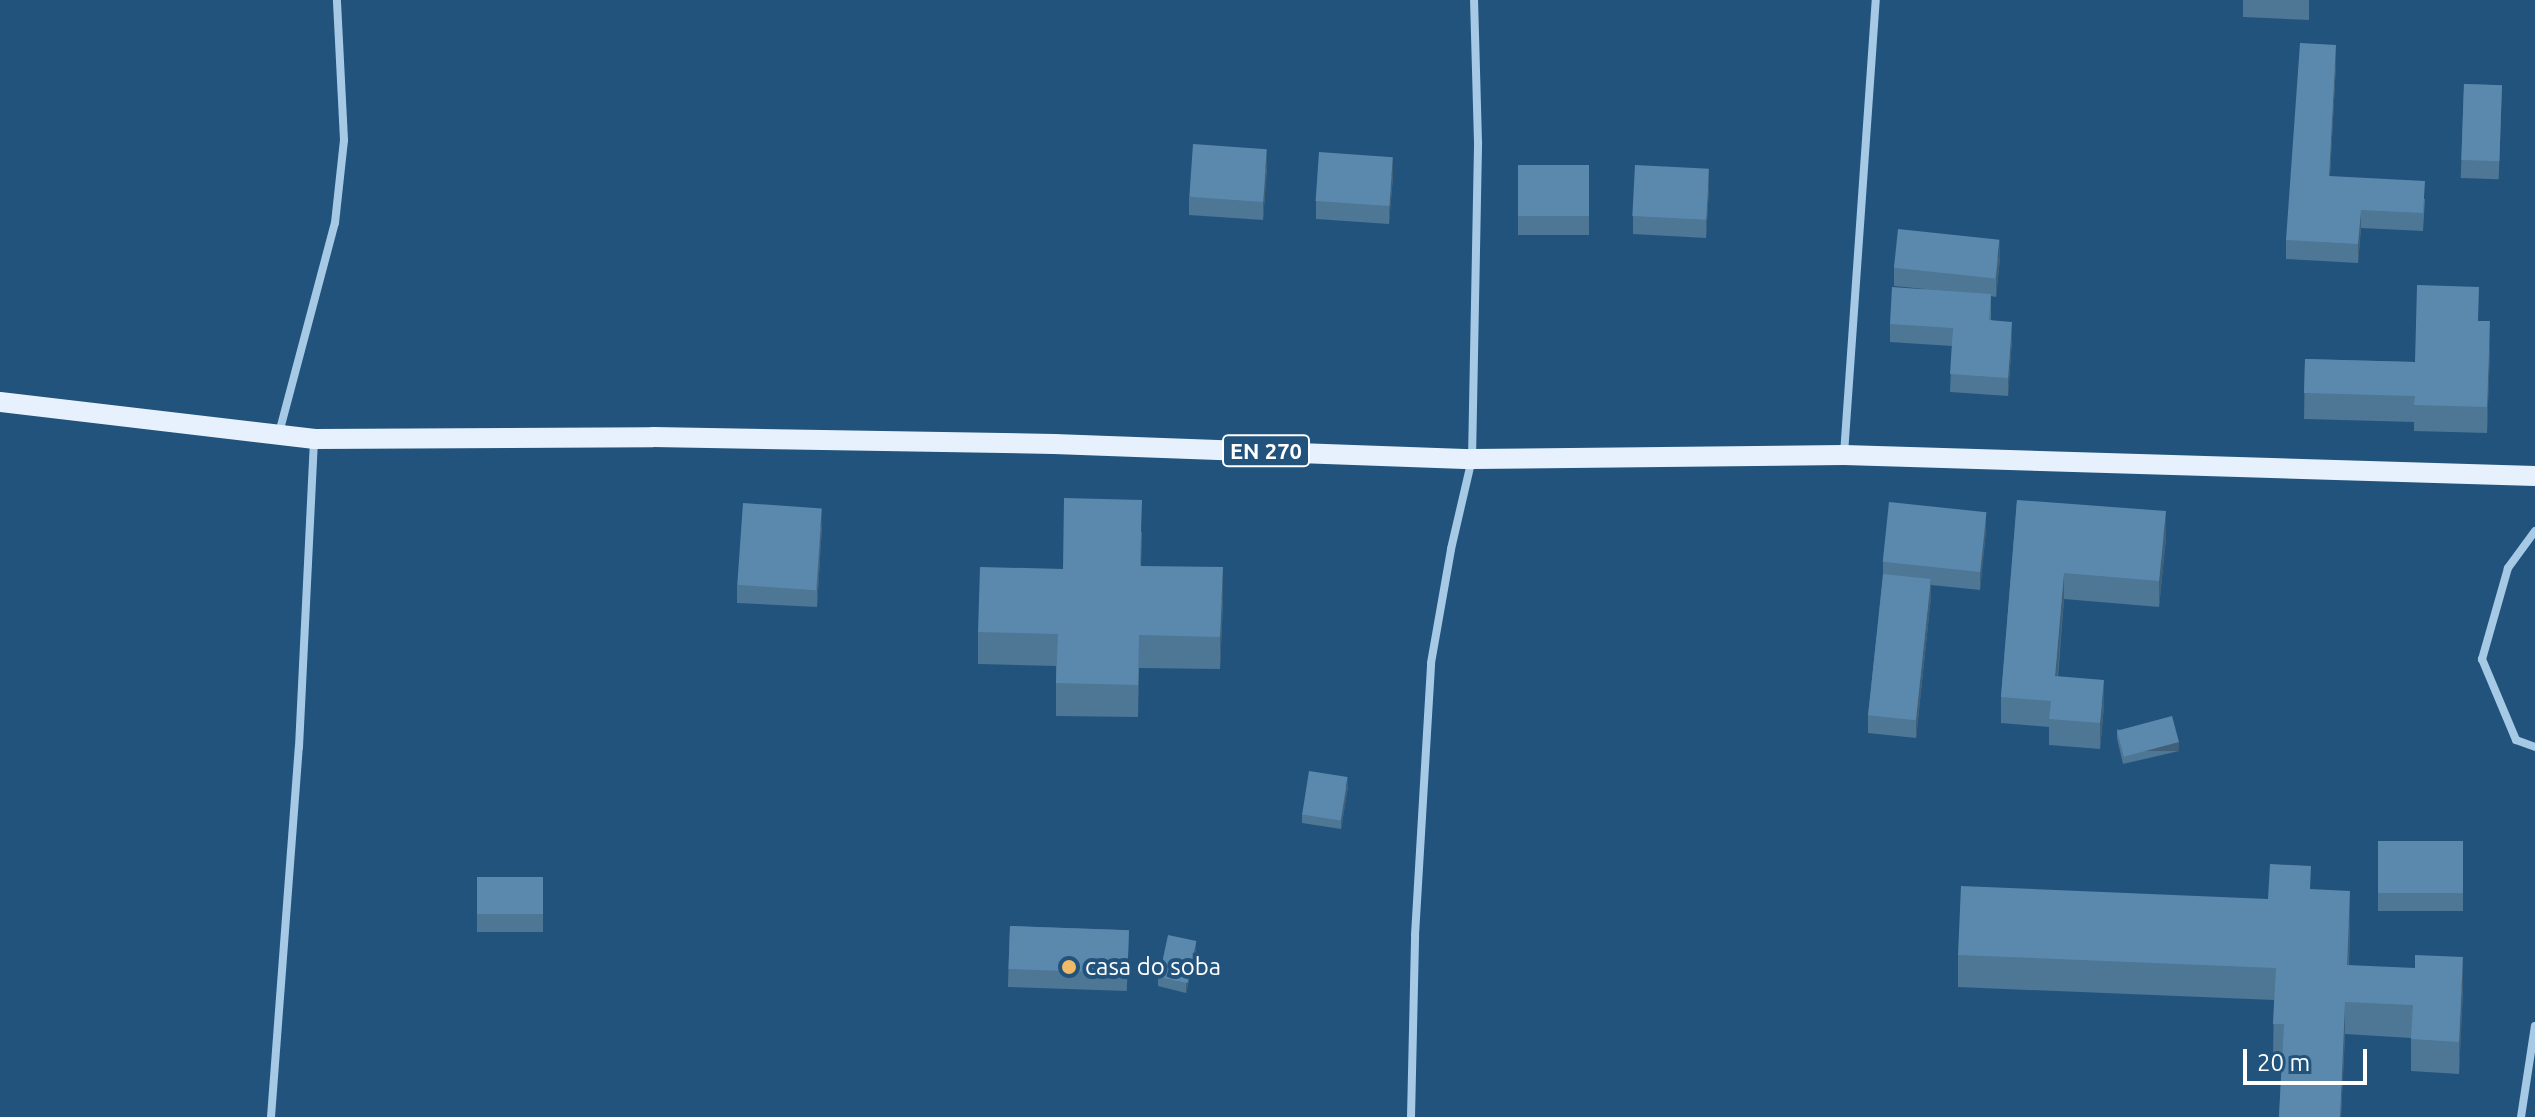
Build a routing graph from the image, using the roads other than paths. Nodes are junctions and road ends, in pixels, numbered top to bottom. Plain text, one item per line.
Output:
1 (337, 0) edge
2 (1474, 0) edge
3 (1876, 0) edge
4 (0, 402) edge
5 (278, 437) junction
6 (315, 439) junction
7 (1844, 455) junction
8 (1472, 459) junction
9 (2535, 476) edge
10 (2535, 531) edge
11 (2535, 747) edge
12 (2535, 1026) edge
13 (271, 1117) edge
14 (1411, 1117) edge
15 (2521, 1117) edge

1 - 5 street
2 - 8 street
3 - 7 street
4 - 5 main road, EN 270
5 - 6 main road, EN 270
6 - 8 main road, EN 270
6 - 13 street
7 - 8 main road, EN 270
7 - 9 main road, EN 270
8 - 14 street
10 - 11 street
12 - 15 street

